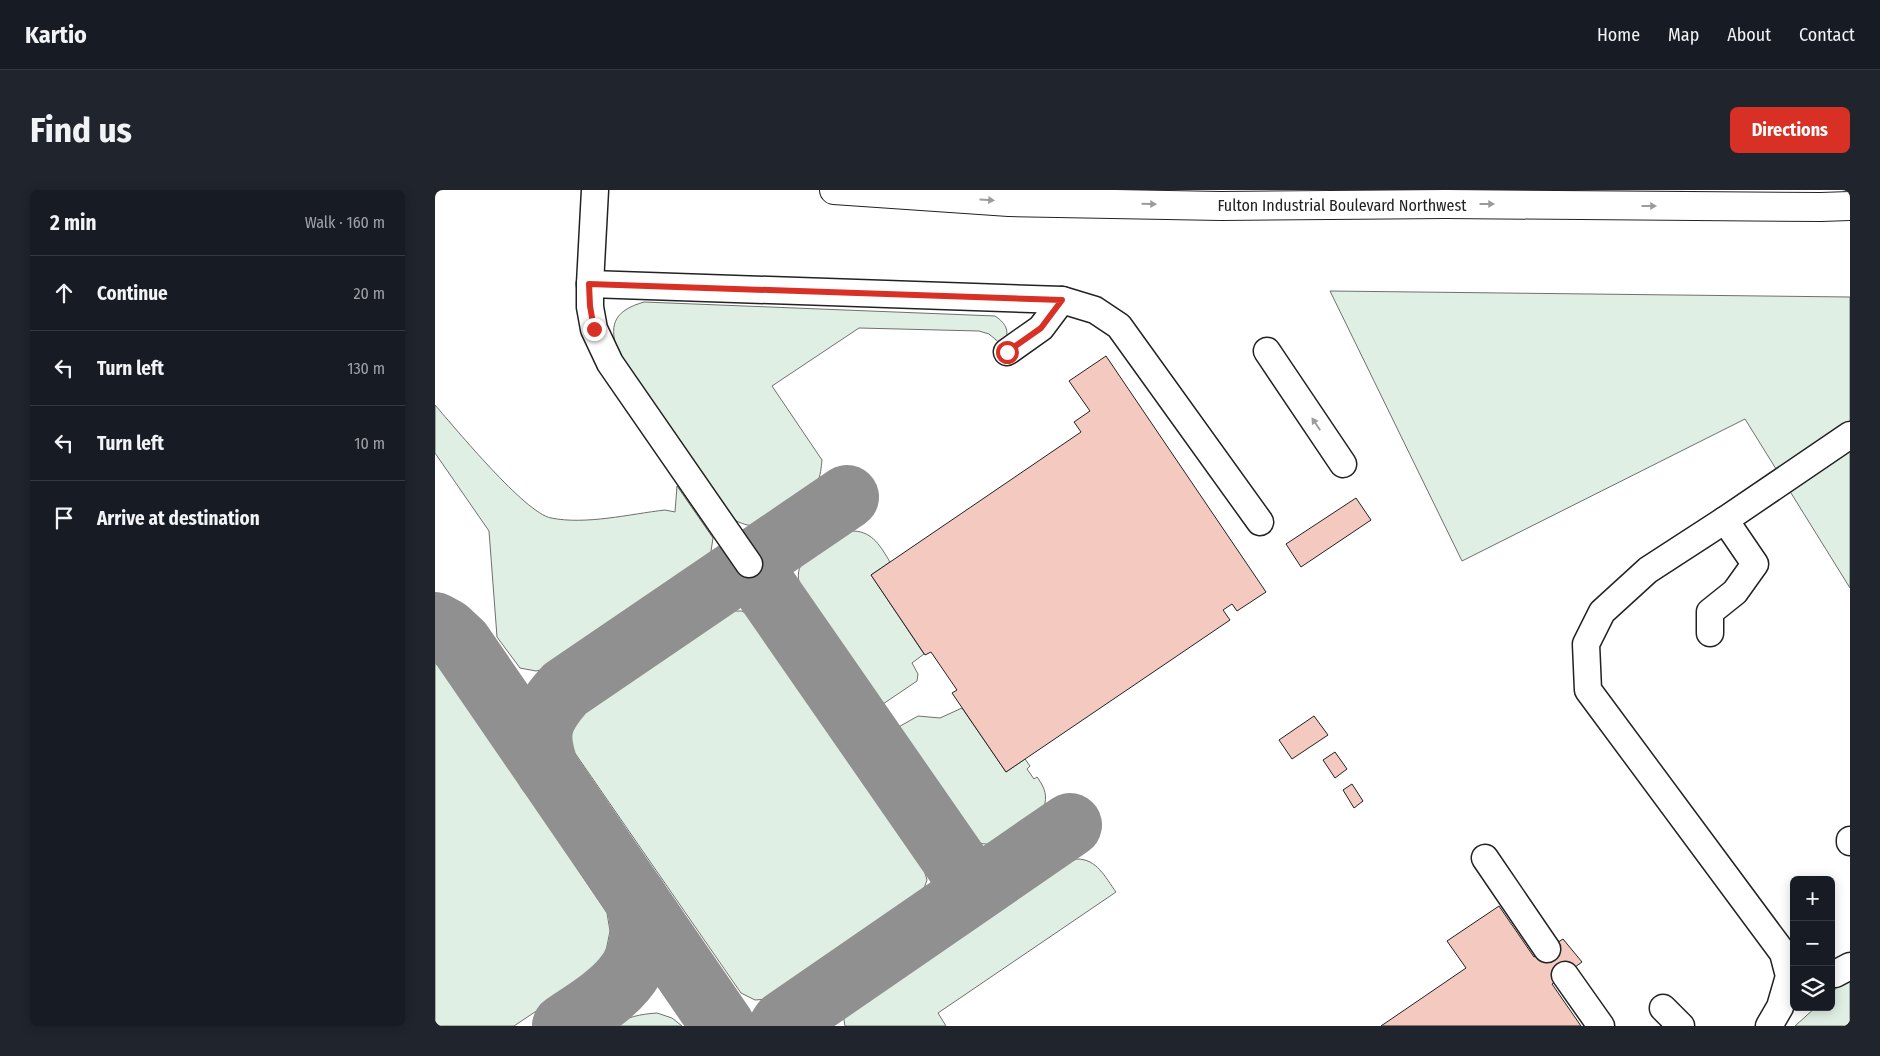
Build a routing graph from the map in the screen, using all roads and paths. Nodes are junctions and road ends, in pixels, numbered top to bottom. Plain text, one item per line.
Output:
1 (595, 190) edge
2 (834, 190) edge
3 (1850, 206) edge
4 (589, 284) junction
5 (1062, 300) junction
6 (1267, 351) dead end
7 (1007, 352) dead end
8 (1850, 435) edge
9 (1343, 464) dead end
10 (1725, 520) junction
11 (1260, 522) dead end
12 (749, 564) dead end
13 (1710, 634) dead end
14 (1485, 858) dead end
15 (1547, 949) dead end
16 (1850, 966) edge
17 (1790, 973) edge
18 (1835, 974) edge
19 (1565, 975) dead end
20 (1790, 979) edge
21 (1601, 1026) edge
22 (1769, 1026) edge

1 - 4 lane
2 -> 3 main road, Fulton Industrial Boulevard Northwest
4 - 5 lane
4 - 12 lane
5 - 7 lane
5 - 11 lane
9 -> 6 lane
8 - 10 lane
10 - 13 lane
10 - 17 lane
14 - 15 lane
16 - 18 lane
19 - 21 lane
20 - 22 lane

